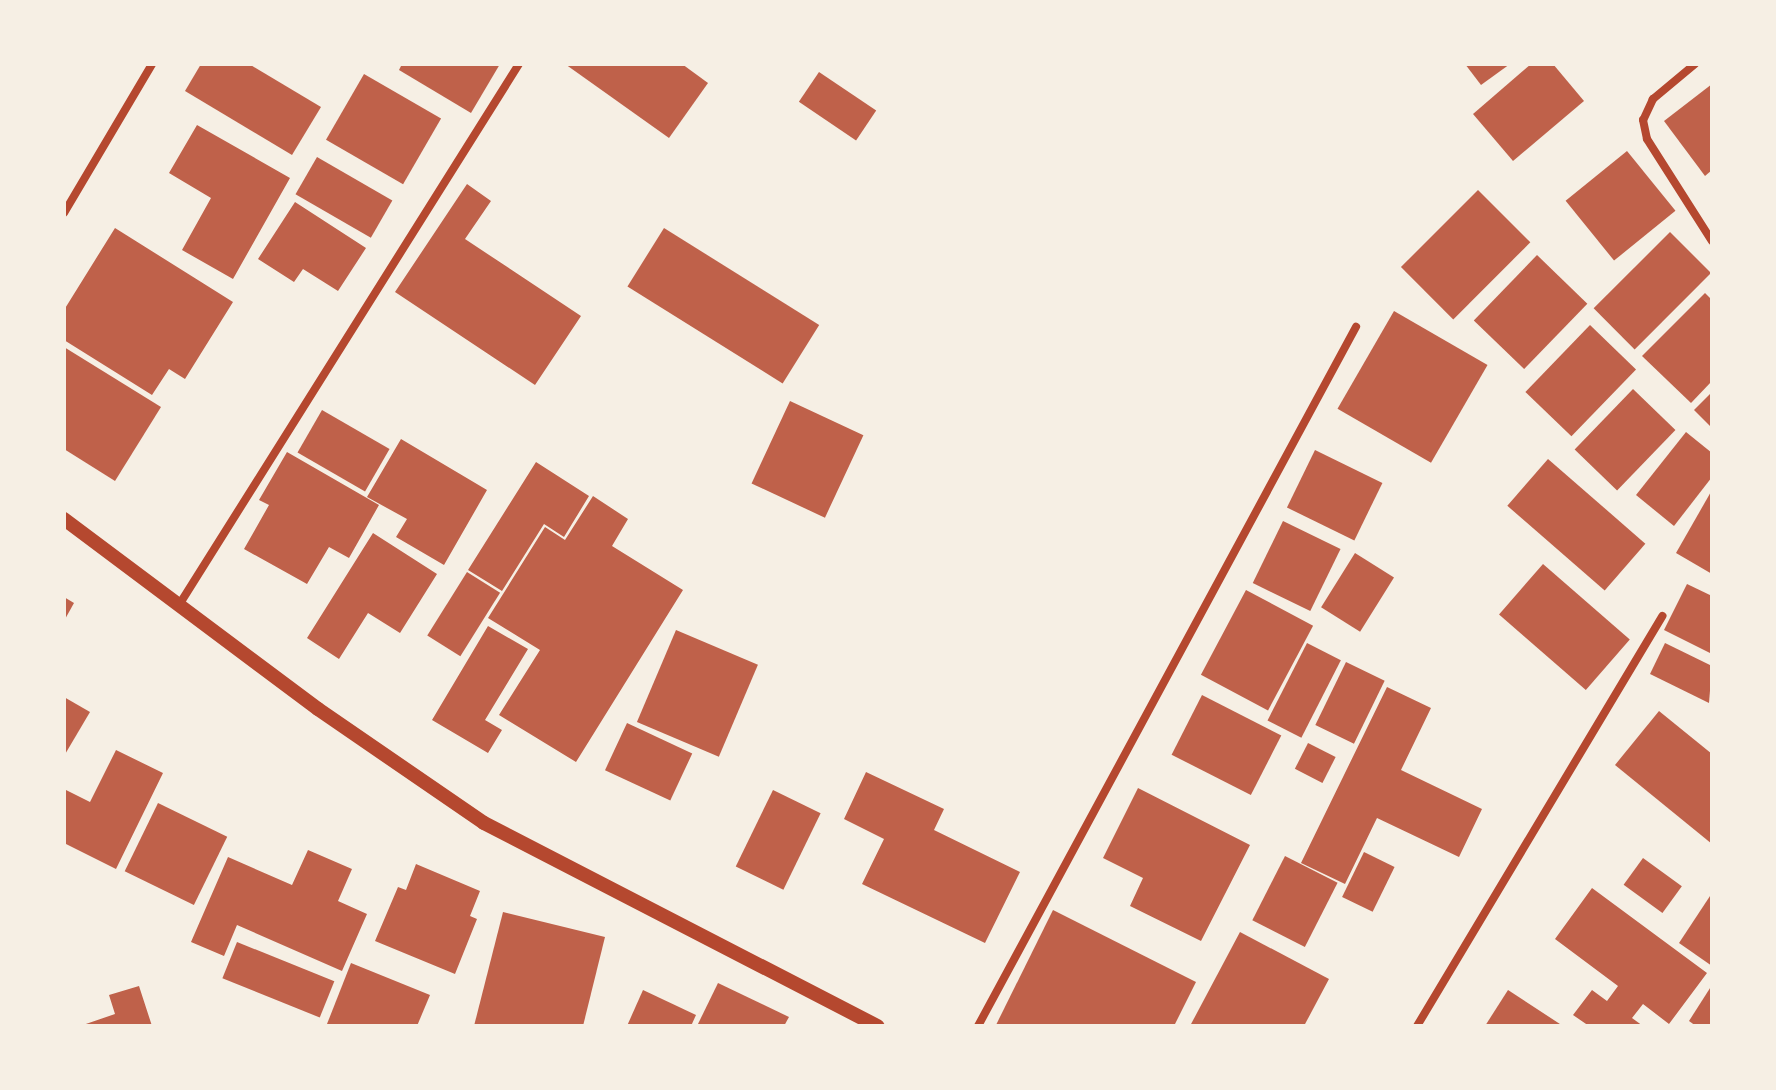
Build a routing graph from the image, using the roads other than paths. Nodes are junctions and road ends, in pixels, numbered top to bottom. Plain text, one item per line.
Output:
1 (152, 64) edge
2 (519, 64) edge
3 (1695, 64) edge
4 (64, 213) edge
5 (1712, 241) edge
6 (1356, 327) dead end
7 (64, 519) edge
8 (179, 605) junction
9 (1662, 616) dead end
10 (878, 1026) edge
11 (978, 1026) edge
12 (1417, 1026) edge

1 - 4 street
2 - 8 street
3 - 5 street
6 - 11 street
7 - 8 street
8 - 10 street
9 - 12 street

